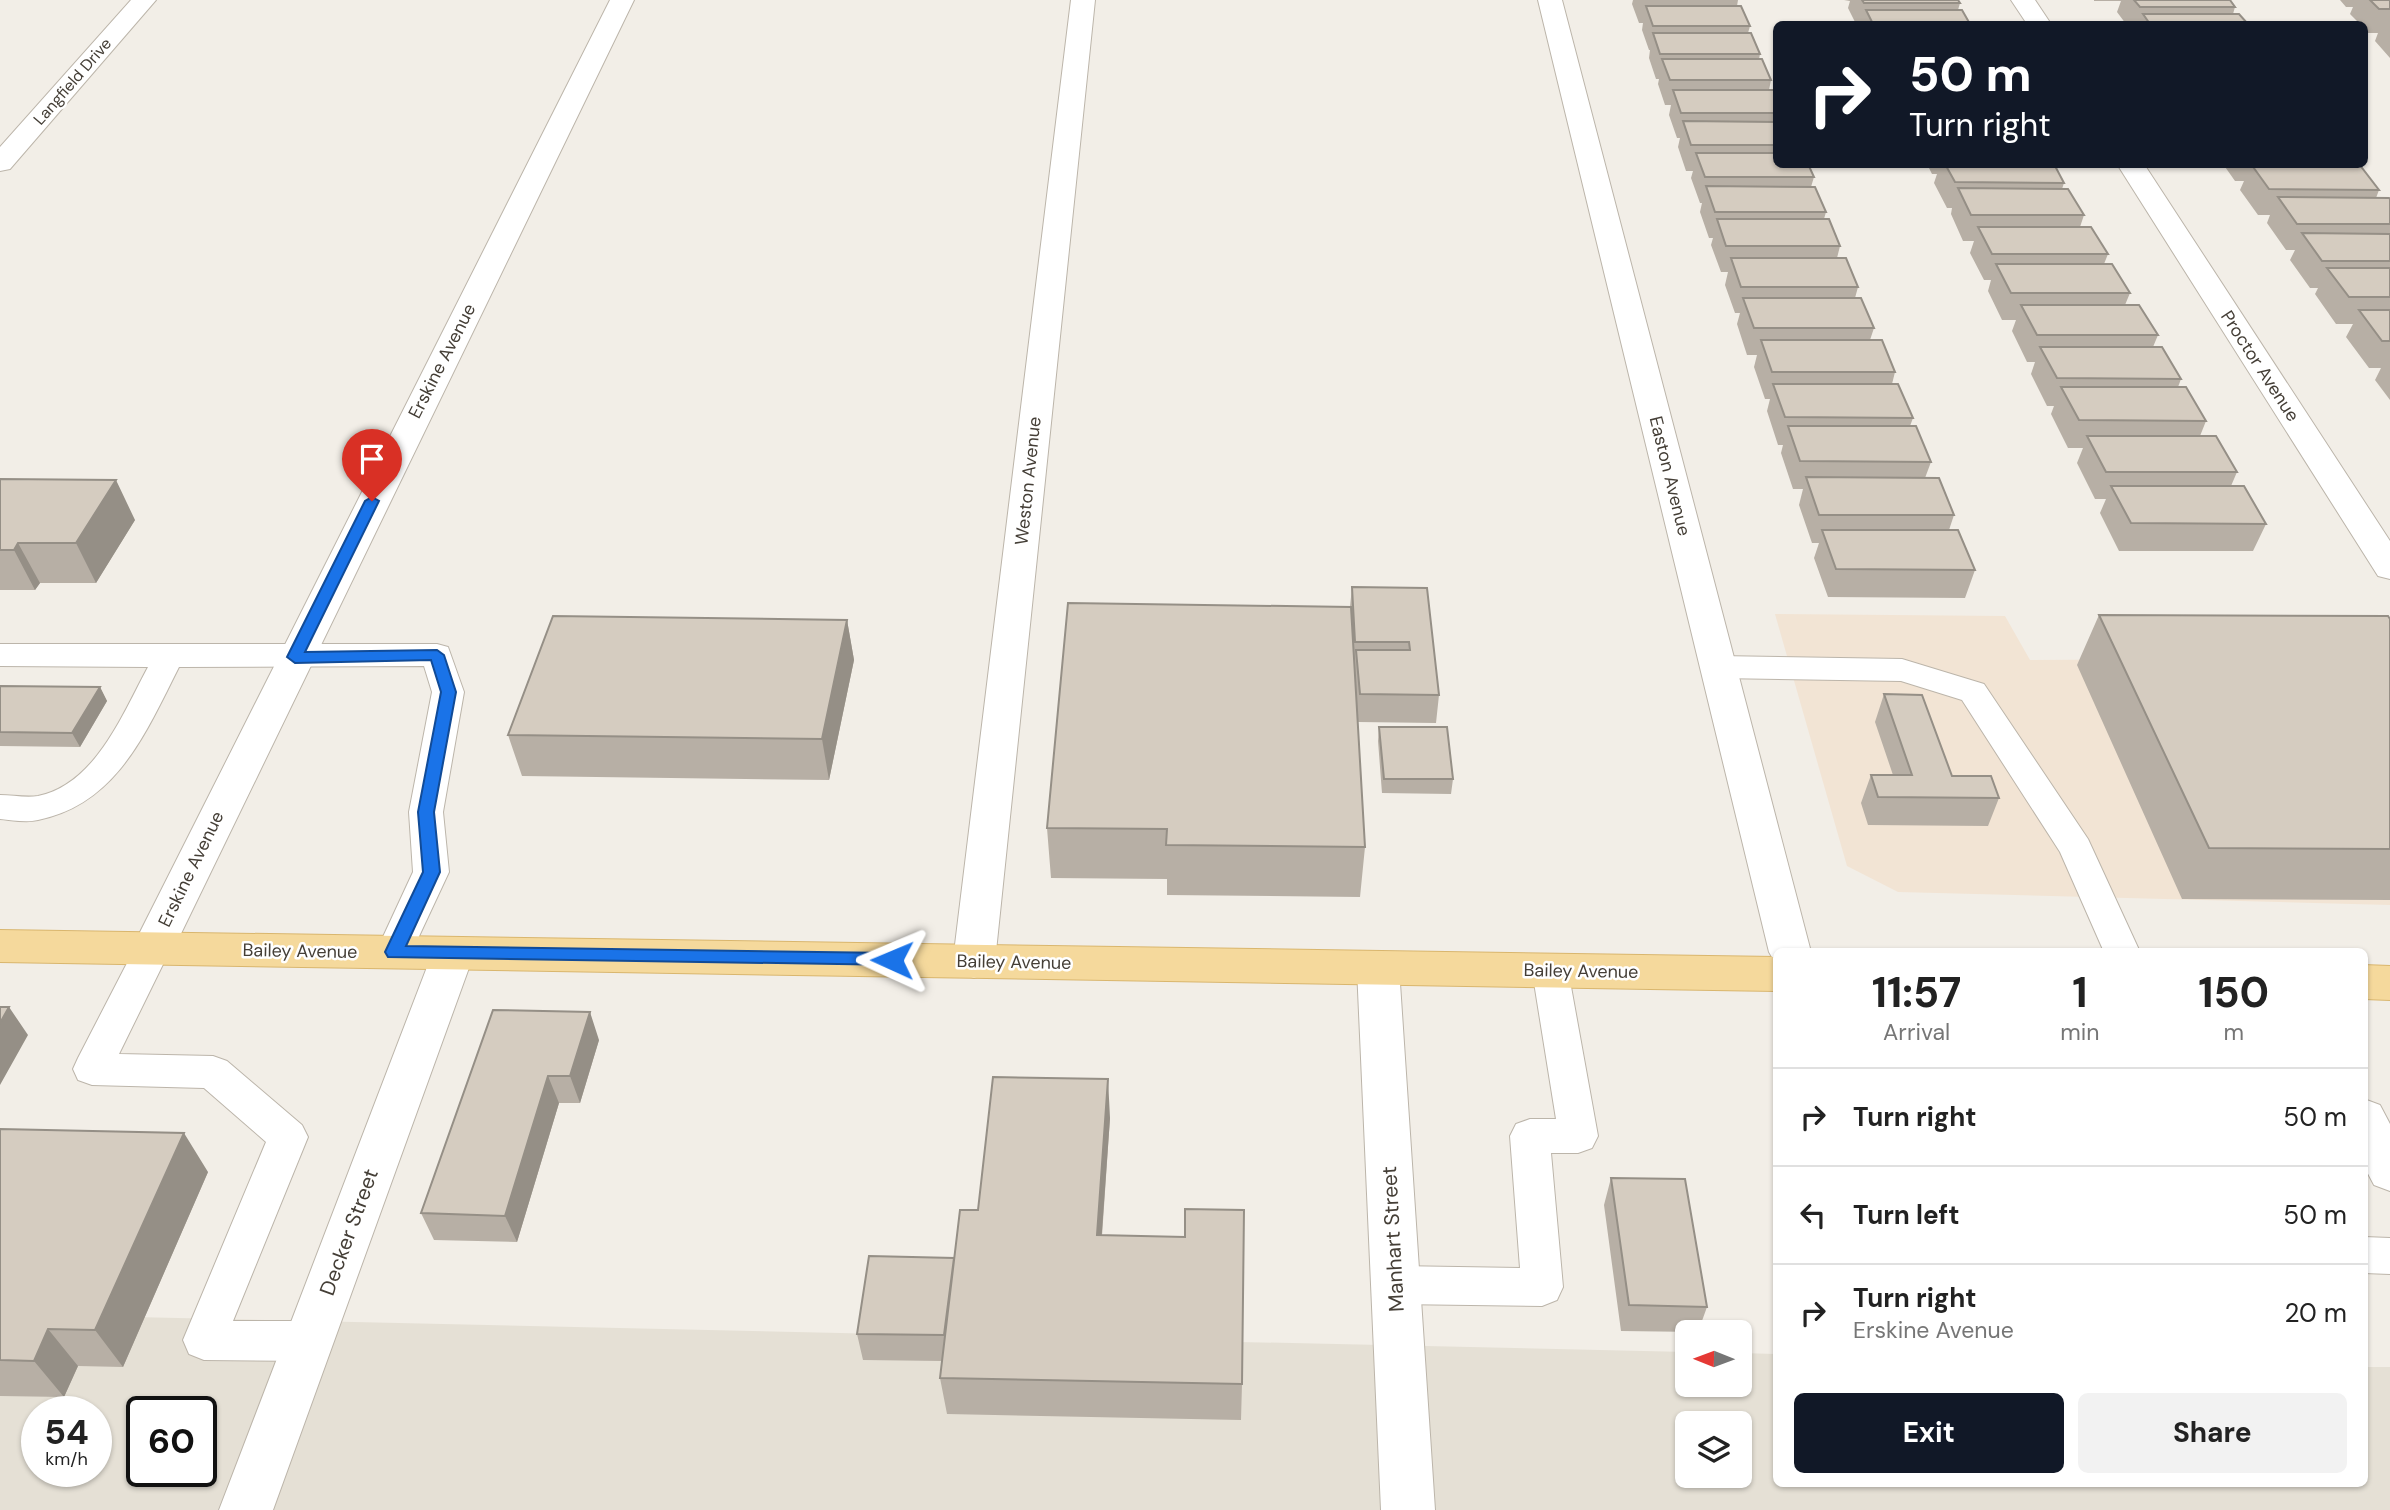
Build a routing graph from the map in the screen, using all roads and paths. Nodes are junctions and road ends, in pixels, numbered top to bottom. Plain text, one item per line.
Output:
1 (144, 0) edge
2 (622, 0) edge
3 (1083, 0) edge
4 (1550, 0) edge
5 (2023, 0) edge
6 (2037, 21) edge
7 (0, 163) edge
8 (2133, 168) edge
9 (2390, 568) edge
10 (0, 655) edge
11 (169, 656) junction
12 (295, 657) junction
13 (1718, 667) junction
14 (0, 807) edge
15 (0, 946) edge
16 (153, 948) junction
17 (1789, 948) edge
18 (2120, 948) edge
19 (394, 952) junction
20 (453, 954) junction
21 (974, 961) junction
22 (1378, 968) junction
23 (1550, 970) junction
24 (1773, 974) edge
25 (2368, 982) edge
26 (2390, 983) edge
27 (2368, 1126) edge
28 (2390, 1171) edge
29 (2368, 1255) edge
30 (2390, 1256) edge
31 (1396, 1285) junction
32 (309, 1341) junction
33 (246, 1510) edge
34 (1408, 1510) edge

1 - 7 street, Langfield Drive
2 - 12 street, Erskine Avenue
3 - 21 street, Weston Avenue
4 - 13 street, Easton Avenue
5 - 6 street
8 - 9 street, Proctor Avenue
10 - 11 lane
11 - 12 lane
11 - 14 lane
12 - 16 street, Erskine Avenue
12 - 19 lane
13 - 17 street, Easton Avenue
13 - 18 lane
15 - 16 main road, Bailey Avenue
16 - 19 main road, Bailey Avenue
16 - 32 lane
19 - 20 main road, Bailey Avenue
20 - 21 main road, Bailey Avenue
20 - 32 street, Decker Street
21 - 22 main road, Bailey Avenue
22 - 23 main road, Bailey Avenue
22 - 31 street, Manhart Street
23 - 24 main road, Bailey Avenue
23 - 31 lane
25 - 26 main road
27 - 28 street
29 - 30 lane
31 - 34 street, Manhart Street
32 - 33 street, Decker Street

